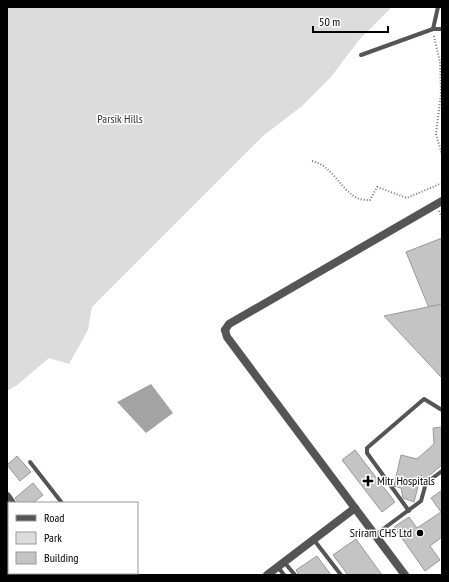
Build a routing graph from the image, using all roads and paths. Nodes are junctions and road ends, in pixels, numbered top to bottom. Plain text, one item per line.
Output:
1 (438, 7) edge
2 (433, 29) junction
3 (442, 29) edge
4 (361, 55) dead end
5 (442, 155) edge
6 (312, 161) dead end
7 (442, 182) edge
8 (442, 201) edge
9 (442, 410) edge
10 (30, 462) dead end
11 (442, 471) edge
12 (61, 502) edge
13 (355, 508) junction
14 (409, 511) junction
15 (375, 535) junction
16 (314, 540) junction
17 (281, 564) junction
18 (267, 575) edge
19 (284, 575) edge
20 (295, 575) edge
21 (341, 575) edge
22 (405, 575) edge

1 - 2 lane
2 - 3 lane
2 - 4 lane
2 - 5 path
6 - 7 path
8 - 13 street
9 - 14 lane
10 - 12 lane
11 - 14 lane
13 - 15 street
13 - 16 street
14 - 15 lane
15 - 22 street
16 - 17 street
16 - 21 lane
17 - 18 street
17 - 19 lane
17 - 20 lane

